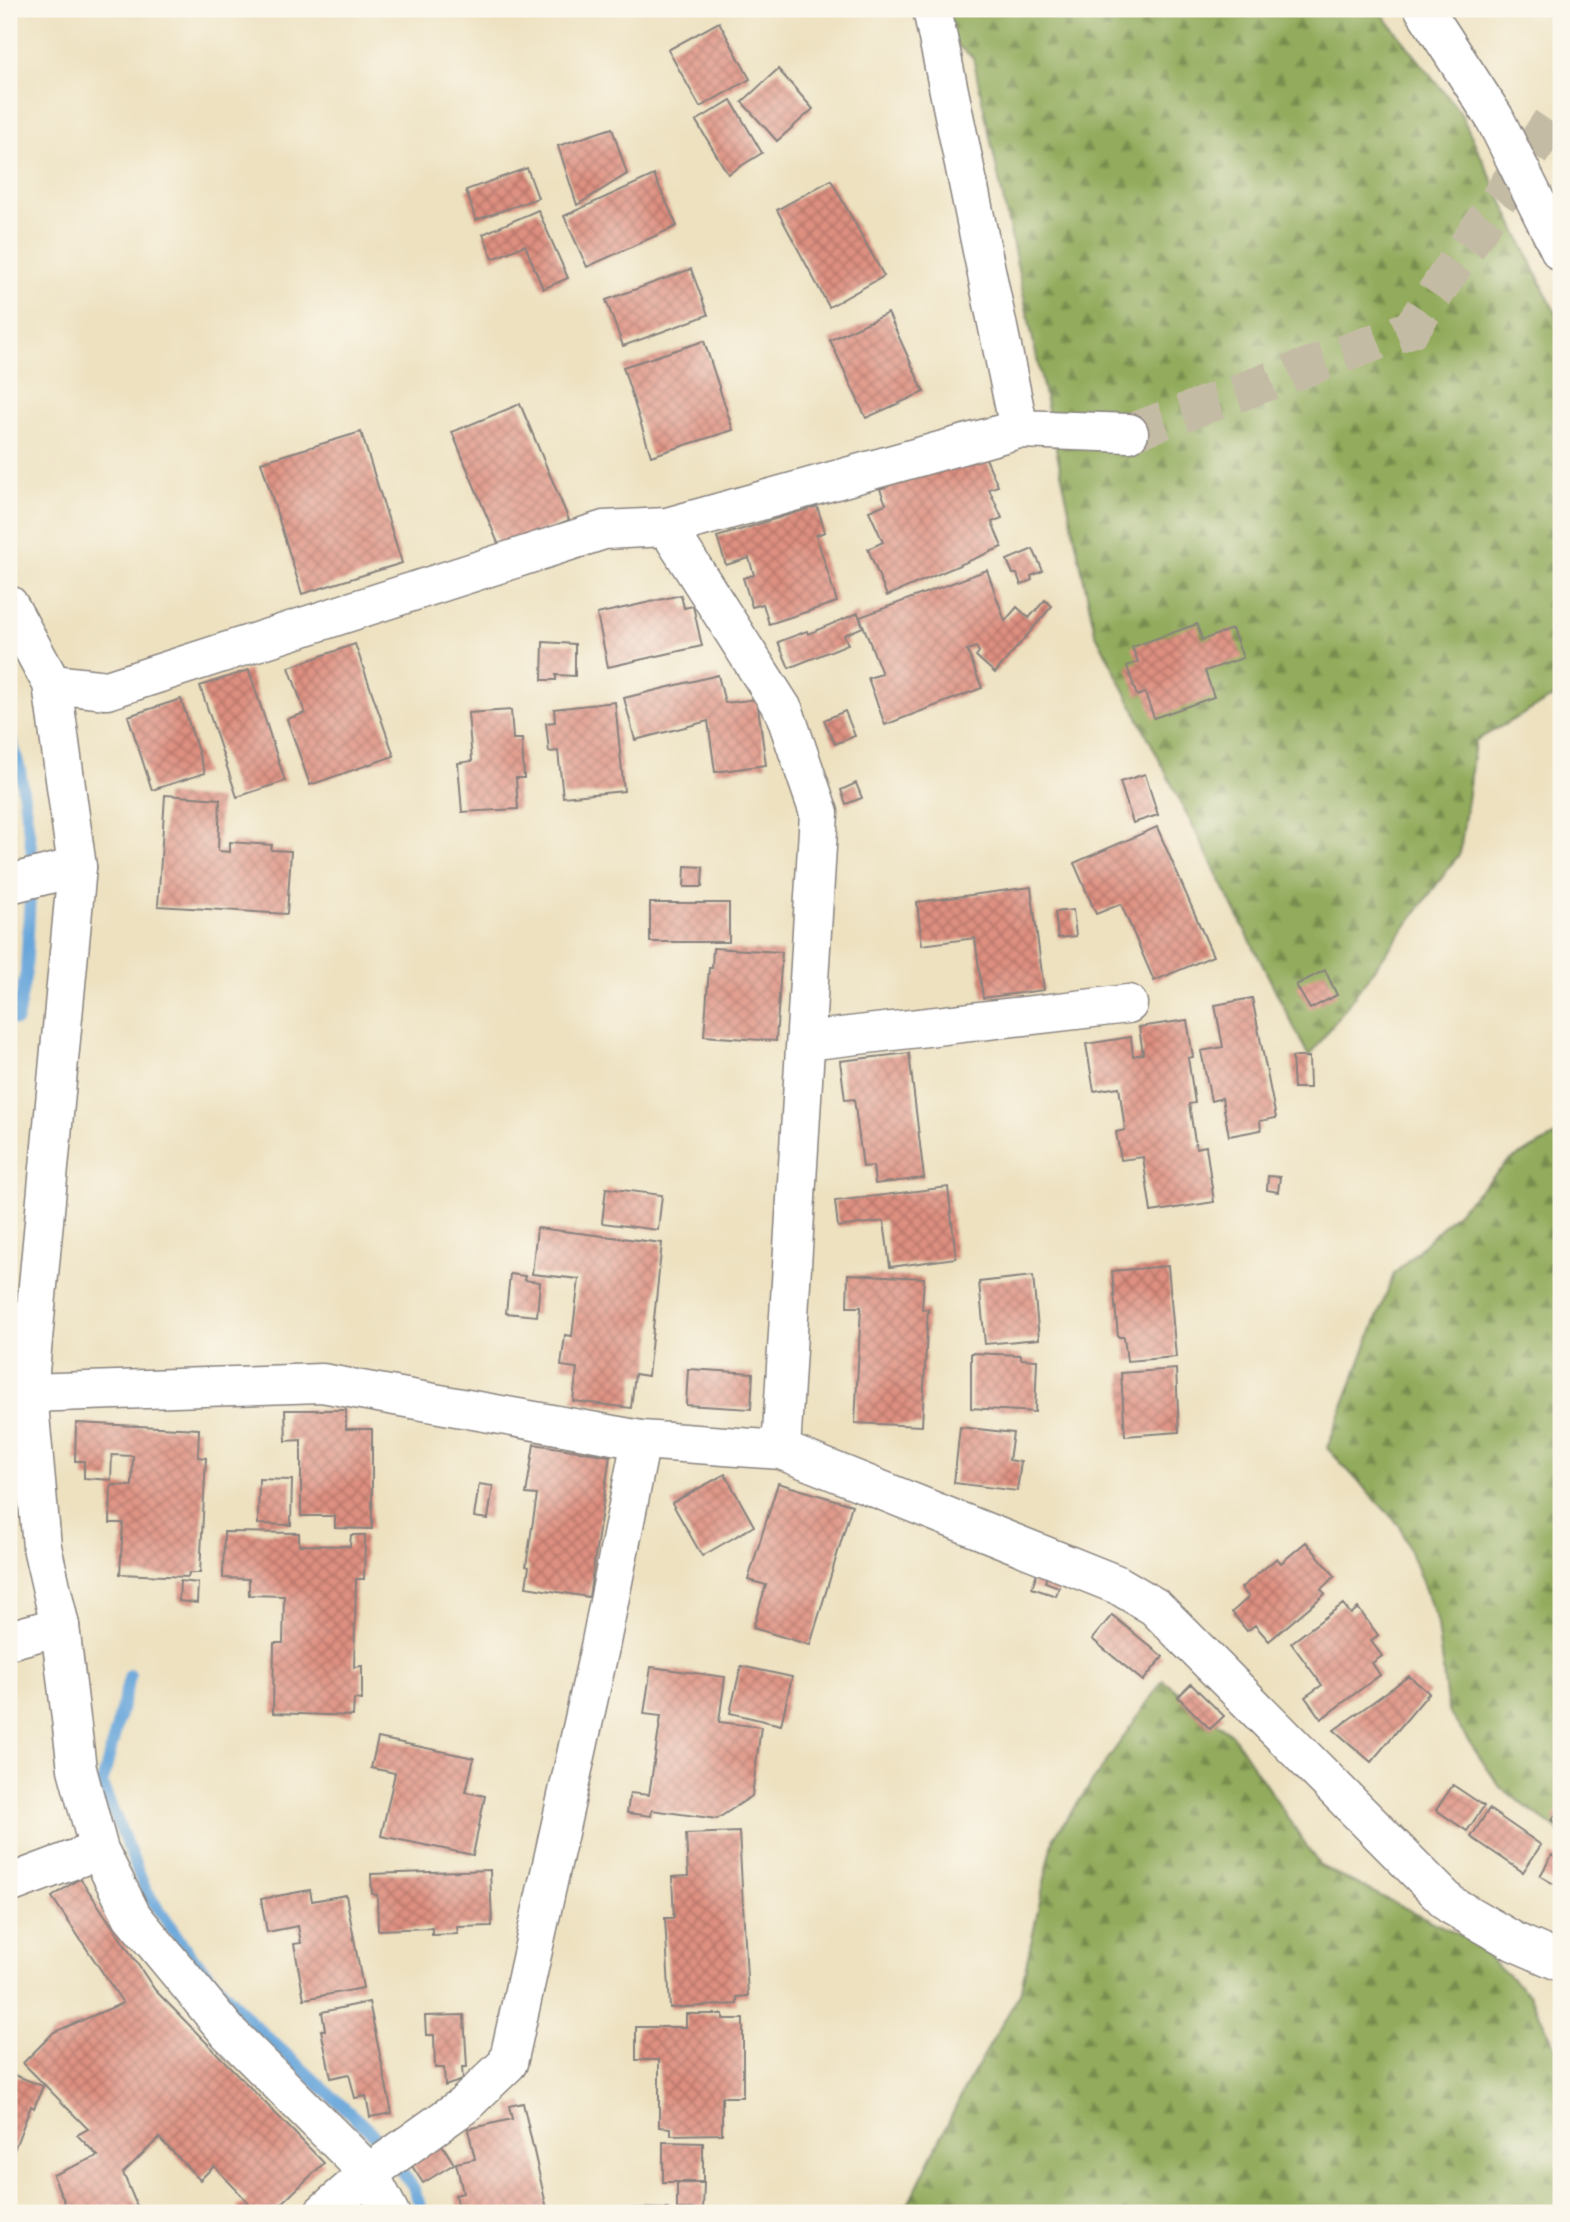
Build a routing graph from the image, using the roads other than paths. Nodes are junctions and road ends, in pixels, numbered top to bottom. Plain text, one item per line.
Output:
1 (932, 9) edge
2 (1424, 9) edge
3 (1561, 252) edge
4 (1019, 429) junction
5 (1129, 433) tunnel mouth
6 (667, 527) junction
7 (9, 605) edge
8 (52, 684) junction
9 (65, 870) junction
10 (9, 884) edge
11 (1128, 1004) dead end
12 (806, 1041) junction
13 (28, 1393) junction
14 (641, 1440) junction
15 (781, 1450) junction
16 (60, 1626) junction
17 (9, 1640) edge
18 (99, 1850) junction
19 (9, 1884) edge
20 (1561, 1962) edge
21 (385, 2161) junction
22 (323, 2213) edge
23 (390, 2213) edge

1 - 4 main road
2 - 3 main road
4 - 5 main road
4 - 6 main road
6 - 8 main road
6 - 12 main road
7 - 8 main road
8 - 9 main road
9 - 10 main road
9 - 13 main road
11 - 12 main road
12 - 15 main road
13 - 14 main road
13 - 16 main road
14 - 15 main road
14 - 21 main road
15 - 20 main road
16 - 17 main road
16 - 18 main road
18 - 19 main road
18 - 21 main road
21 - 22 main road
21 - 23 main road

